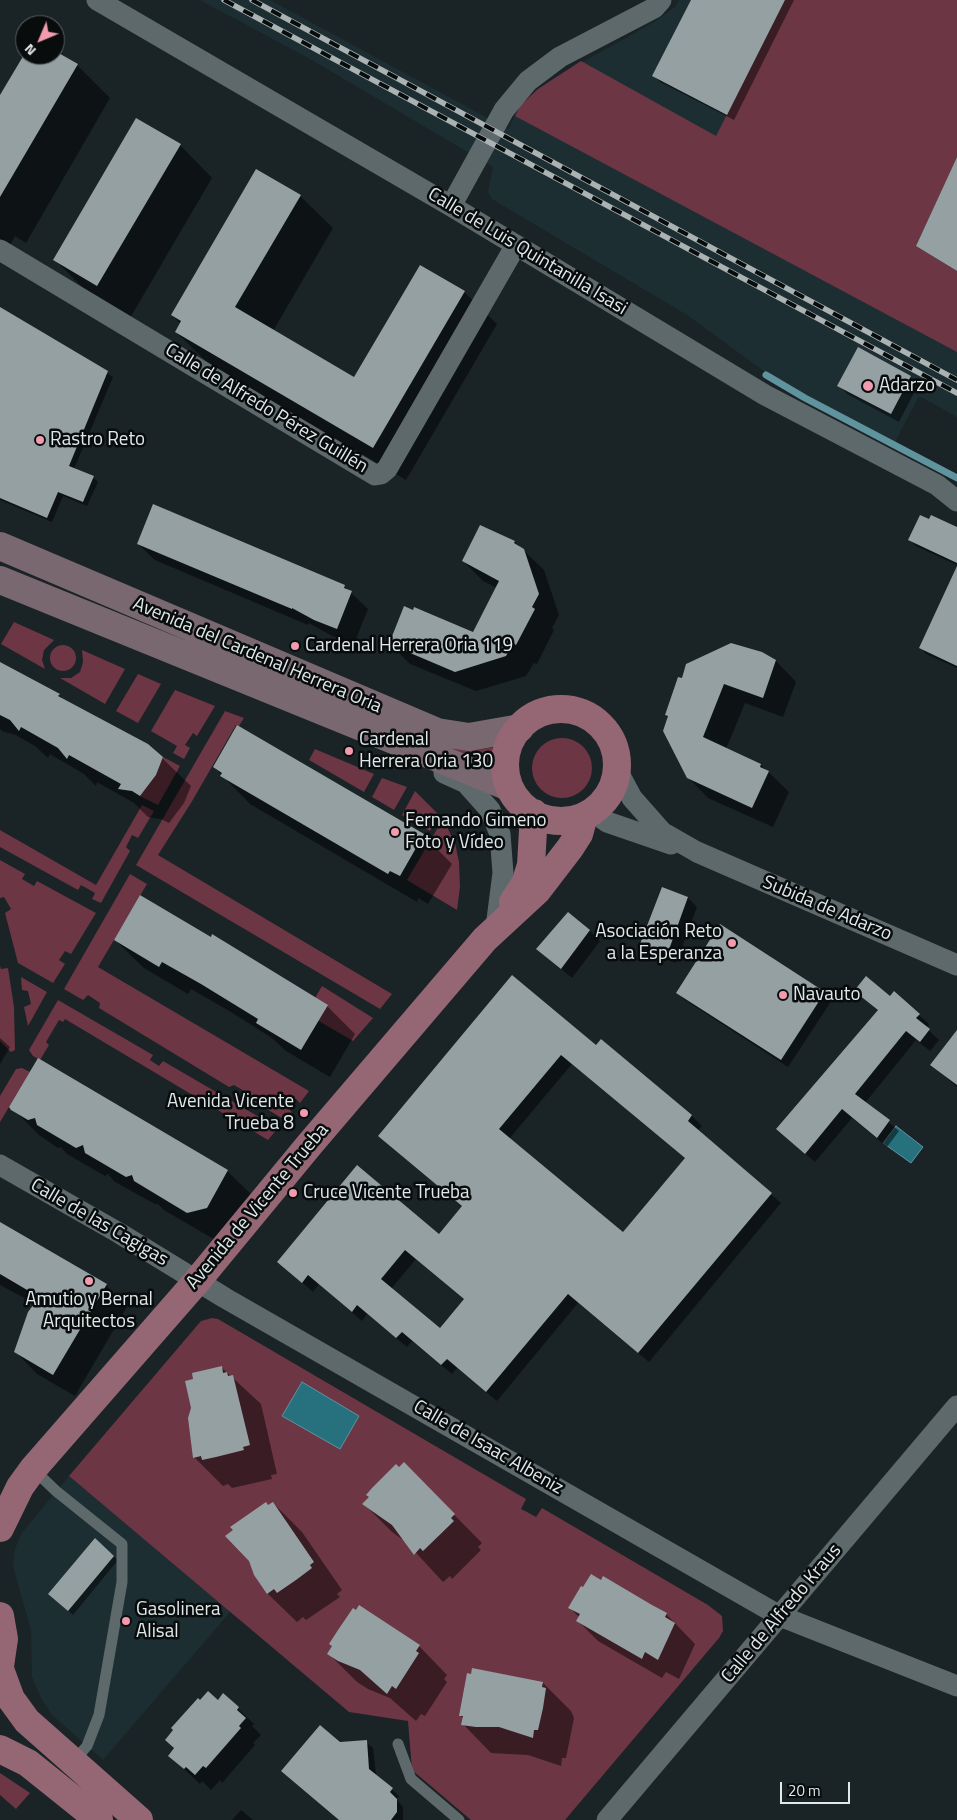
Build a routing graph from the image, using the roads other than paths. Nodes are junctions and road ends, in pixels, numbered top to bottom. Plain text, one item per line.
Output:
1 (97, 0) edge
2 (661, 0) edge
3 (451, 206) junction
4 (516, 245) junction
5 (0, 250) edge
6 (957, 502) edge
7 (0, 546) edge
8 (0, 580) edge
9 (520, 728) junction
10 (378, 736) junction
11 (617, 770) junction
12 (508, 787) junction
13 (534, 813) junction
14 (589, 814) junction
15 (698, 852) junction
16 (496, 927) junction
17 (957, 965) edge
18 (0, 1165) edge
19 (197, 1281) junction
20 (957, 1406) edge
21 (18, 1486) edge
22 (0, 1528) edge
23 (0, 1616) edge
24 (780, 1616) junction
25 (0, 1668) edge
26 (957, 1686) edge
27 (398, 1744) dead end
28 (0, 1749) edge
29 (73, 1762) junction
30 (98, 1820) edge
31 (139, 1820) edge
32 (459, 1820) edge
33 (607, 1820) edge

1 - 3 street, Calle de Luis Quintanilla Isasi
2 - 3 street
3 - 4 street, Calle de Luis Quintanilla Isasi
4 - 5 street, Calle de Alfredo Pérez Guillén
4 - 6 street, Calle de Luis Quintanilla Isasi
7 - 9 main road, Avenida del Cardenal Herrera Oria
8 - 10 main road, Avenida del Cardenal Herrera Oria
9 - 11 main road
9 - 12 main road
10 - 12 main road, Avenida del Cardenal Herrera Oria
10 - 16 street, Avenida del Cardenal Herrera Oria
11 - 14 main road
11 - 15 street, Subida de Adarzo
12 - 13 main road
13 - 14 main road
13 - 16 main road, Avenida de Vicente Trueba
14 - 15 street, Subida de Adarzo
14 - 16 main road, Avenida de Vicente Trueba
15 - 17 street, Subida de Adarzo
16 - 19 main road, Avenida de Vicente Trueba
18 - 19 street, Calle de las Cagigas
19 - 21 main road, Avenida de Vicente Trueba
19 - 24 street, Calle de Isaac Albeniz
20 - 24 street, Calle de Alfredo Kraus
21 - 22 main road, Avenida de Vicente Trueba
21 - 29 lane
23 - 25 main road
24 - 26 street, Calle de Isaac Albeniz
24 - 33 street, Calle de Alfredo Kraus
25 - 29 main road
27 - 32 lane
28 - 30 main road
29 - 31 main road

